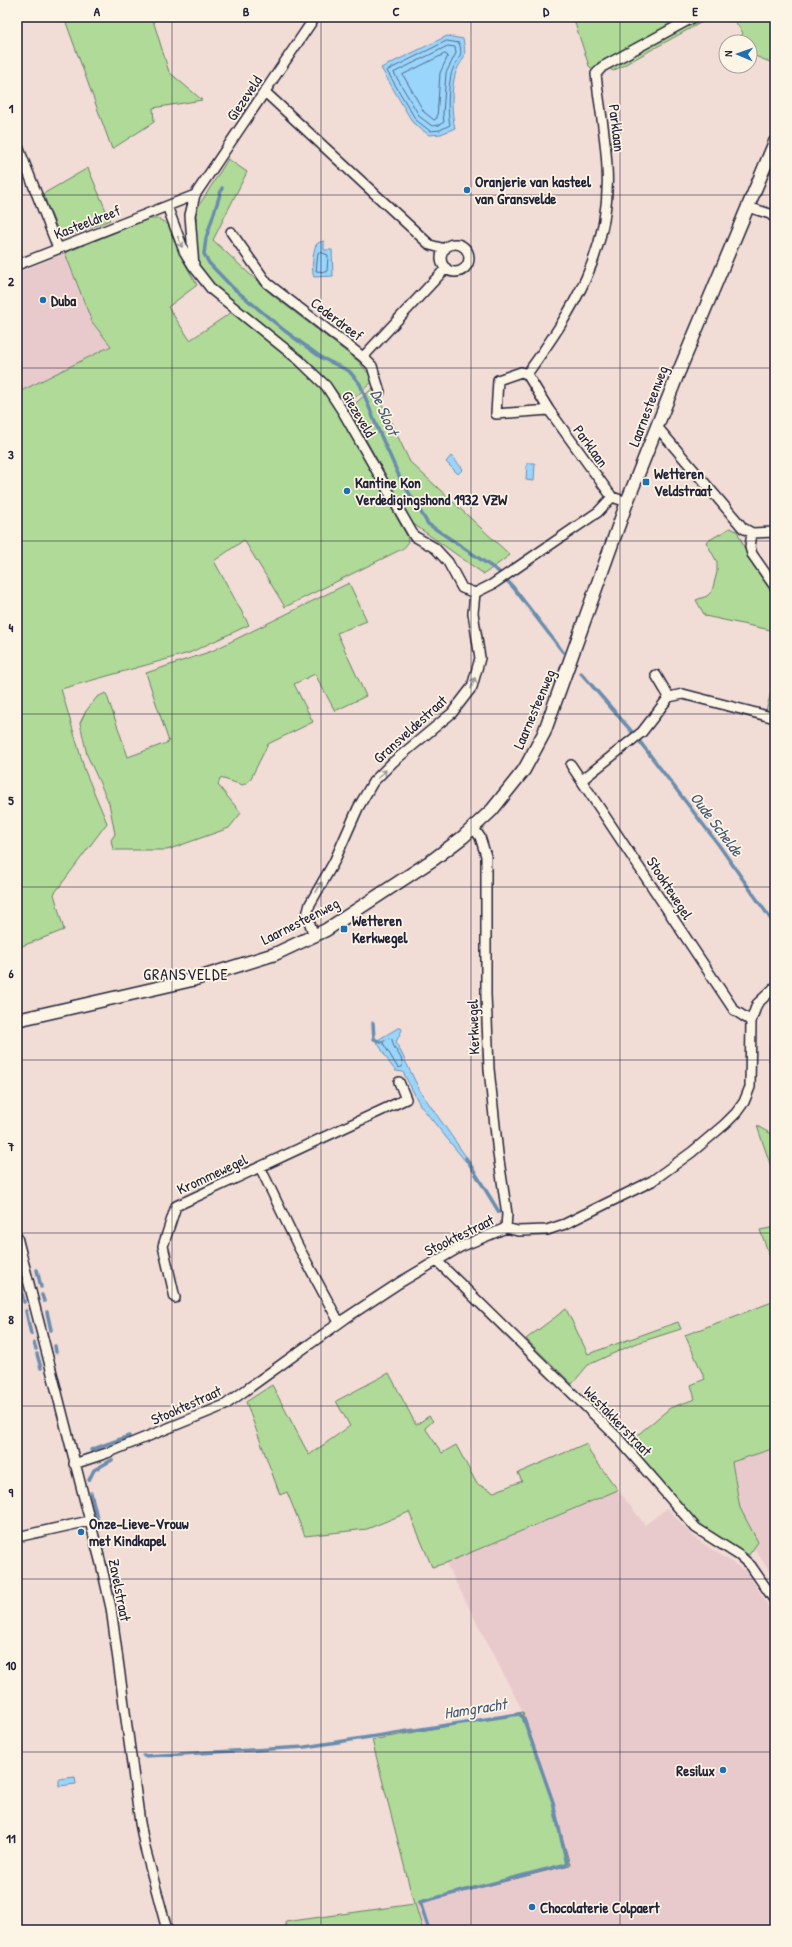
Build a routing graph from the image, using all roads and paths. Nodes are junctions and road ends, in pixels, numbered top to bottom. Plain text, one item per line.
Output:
1 (315, 17) edge
2 (694, 17) edge
3 (265, 92) junction
4 (775, 142) edge
5 (17, 144) edge
6 (195, 194) junction
7 (166, 206) junction
8 (748, 207) junction
9 (775, 218) edge
10 (231, 232) dead end
11 (58, 248) junction
12 (445, 249) junction
13 (17, 265) edge
14 (194, 267) junction
15 (446, 268) junction
16 (363, 357) junction
17 (527, 374) junction
18 (380, 392) dead end
19 (548, 410) junction
20 (658, 428) junction
21 (612, 497) junction
22 (627, 502) junction
23 (775, 532) edge
24 (752, 533) junction
25 (775, 587) edge
26 (475, 593) junction
27 (656, 674) dead end
28 (670, 697) junction
29 (775, 718) edge
30 (571, 765) dead end
31 (582, 780) junction
32 (473, 827) junction
33 (314, 936) junction
34 (775, 987) edge
35 (17, 1020) edge
36 (751, 1021) junction
37 (399, 1082) dead end
38 (260, 1167) junction
39 (506, 1228) junction
40 (17, 1237) edge
41 (437, 1261) junction
42 (175, 1298) dead end
43 (339, 1322) junction
44 (74, 1464) junction
45 (89, 1521) junction
46 (17, 1537) edge
47 (775, 1601) edge
48 (167, 1930) edge

1 - 3 street, Giezeveld
2 - 17 street, Parklaan
3 - 6 street, Giezeveld
3 - 12 street
4 - 8 street, Laarnesteenweg
5 - 11 street
6 - 7 street
6 - 14 street, Giezeveld
7 - 11 street, Kasteeldreef
7 -> 14 street, Giezeveld
8 - 9 street
8 - 20 street, Laarnesteenweg
10 - 16 street, Cederdreef
11 - 13 street, Kasteeldreef
12 - 15 street
12 - 15 street
14 - 26 street, Giezeveld
15 - 16 street, Cederdreef
16 - 18 street, Giezeveld
17 - 19 street, Parklaan
17 - 19 street
19 - 21 street, Parklaan
20 - 22 street, Laarnesteenweg
20 - 24 street
21 - 22 street
21 - 26 street
22 - 32 street, Laarnesteenweg
23 - 24 street
24 - 25 street
33 -> 26 street, Gransveldestraat
27 - 28 street
28 - 29 street
28 - 31 street
30 - 31 street, Stooktewegel
31 - 36 street, Stooktewegel
32 - 33 street, Laarnesteenweg
32 - 39 street, Kerkwegel
33 - 35 street, Laarnesteenweg
34 - 36 street, Stooktestraat
36 - 39 street, Stooktestraat
37 - 38 street, Krommewegel
38 - 42 street, Krommewegel
38 - 43 street, Krommewegel
39 - 41 street, Stooktestraat
40 - 44 street, Zavelstraat
41 - 43 street, Stooktestraat
41 - 47 street, Westakkerstraat
43 - 44 street, Stooktestraat
44 - 45 street, Zavelstraat
45 - 46 street
45 - 48 street, Zavelstraat

